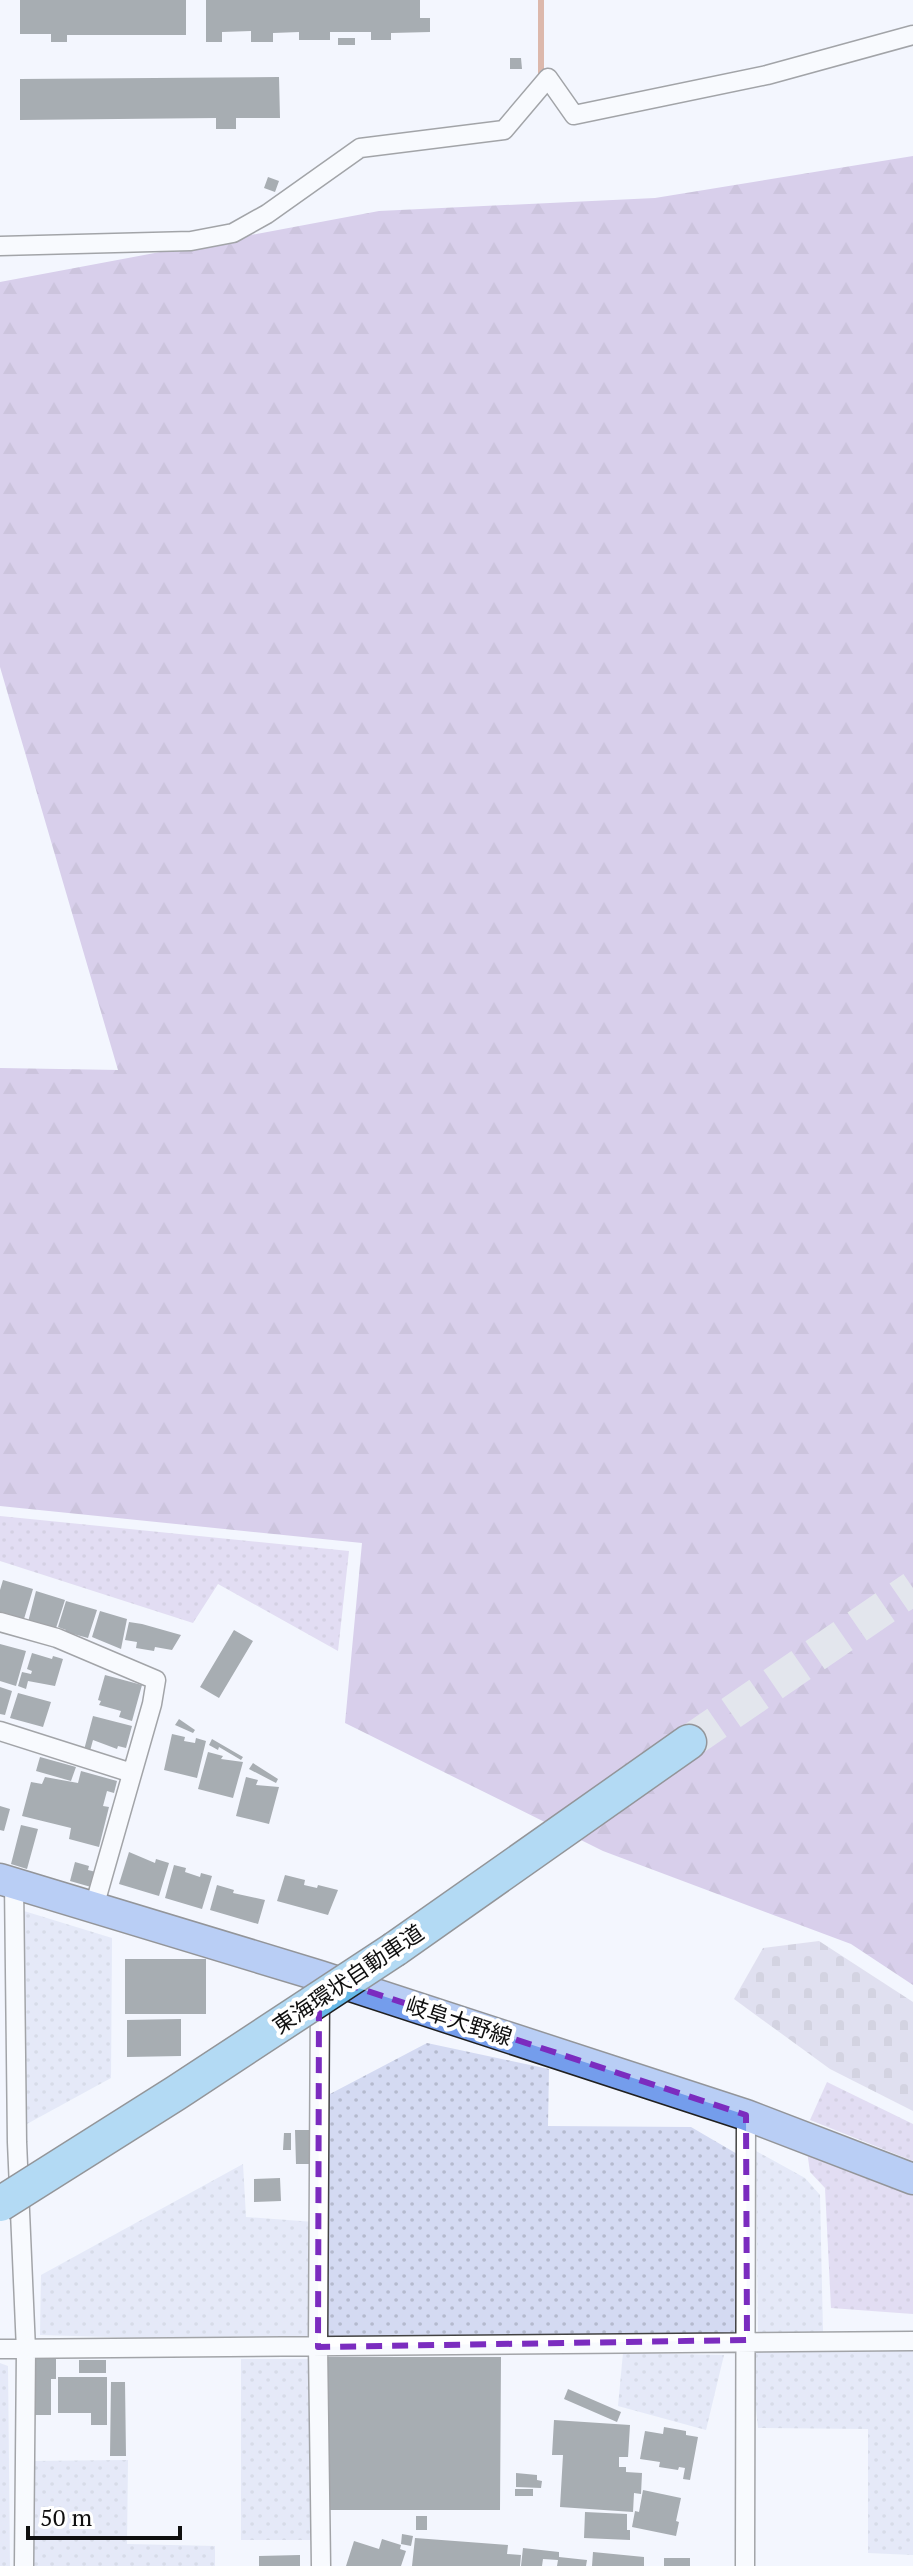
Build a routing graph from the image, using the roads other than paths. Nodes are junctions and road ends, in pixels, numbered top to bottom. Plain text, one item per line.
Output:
1 (913, 35) edge
2 (0, 246) edge
3 (0, 1622) edge
4 (0, 1731) edge
5 (689, 1742) tunnel mouth
6 (132, 1773) junction
7 (7, 1881) edge
8 (94, 1907) junction
9 (320, 1976) junction
10 (746, 2115) junction
11 (913, 2179) edge
12 (0, 2204) edge
13 (747, 2340) junction
14 (913, 2341) edge
15 (318, 2347) junction
16 (0, 2349) edge
17 (26, 2350) junction
18 (24, 2566) edge
19 (321, 2566) edge
20 (745, 2566) edge

1 - 2 street
3 - 6 street
4 - 6 street
5 - 12 highway, 東海環状自動車道, bridge
6 - 8 street
7 - 8 main road, 岐阜大野線
7 - 17 street
8 - 9 main road, 岐阜大野線
9 - 10 main road, 岐阜大野線
9 - 15 street
10 - 11 main road, 岐阜大野線
10 - 13 street
13 - 14 street
13 - 15 street
13 - 20 street
15 - 17 street
15 - 19 street
16 - 17 street
17 - 18 street

